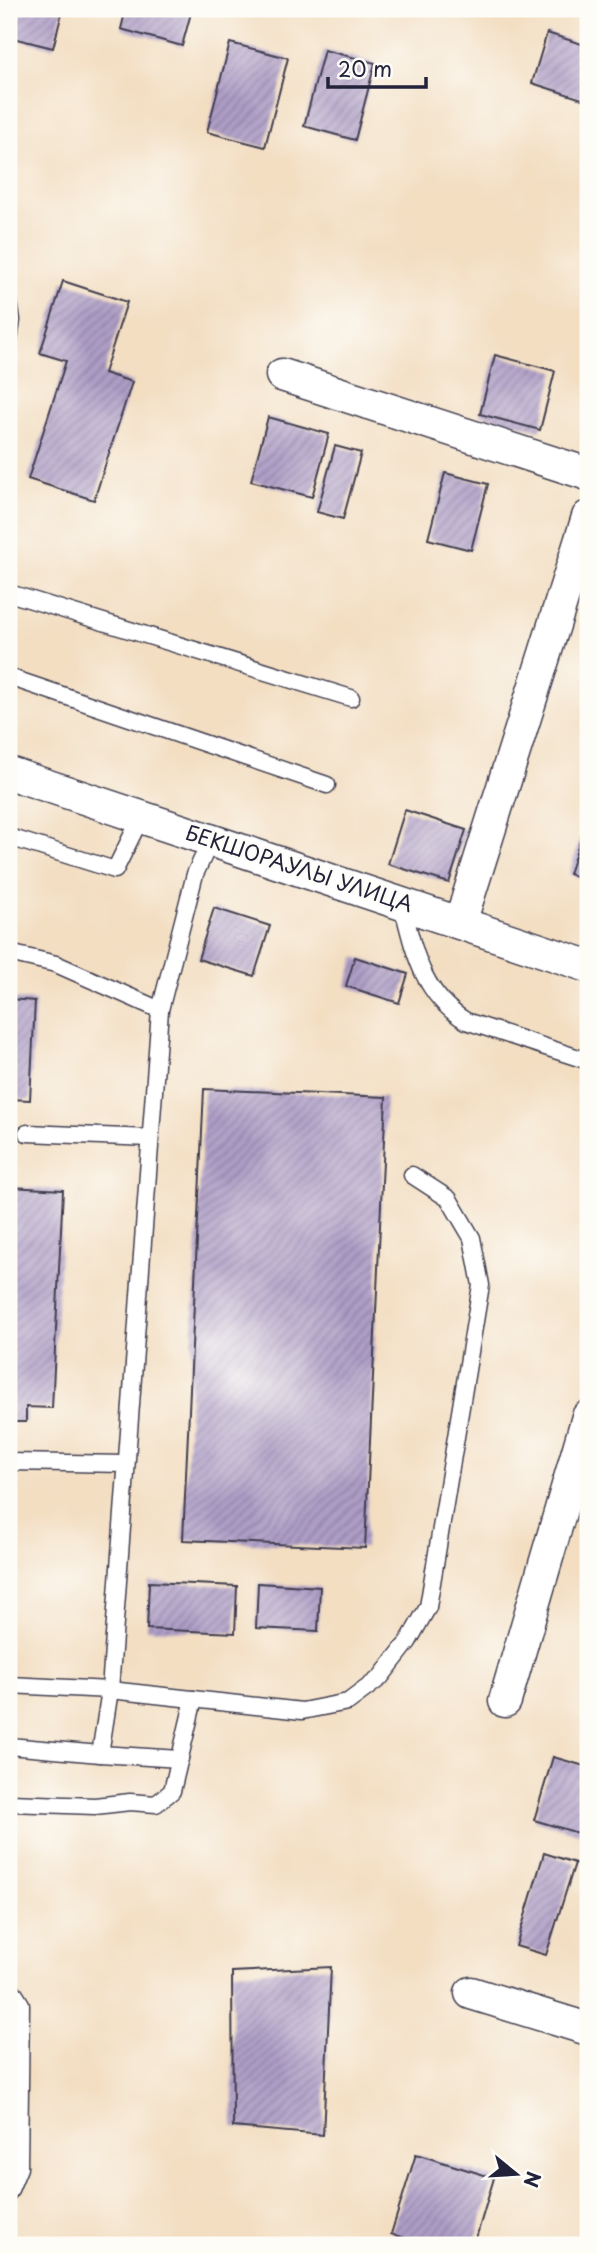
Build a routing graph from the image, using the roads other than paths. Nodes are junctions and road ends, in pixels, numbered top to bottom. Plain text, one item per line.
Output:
1 (9, 302) edge
2 (9, 340) edge
3 (282, 375) dead end
4 (588, 474) edge
5 (588, 517) edge
6 (9, 593) edge
7 (9, 677) edge
8 (351, 698) dead end
9 (9, 773) edge
10 (327, 785) dead end
11 (141, 817) junction
12 (9, 837) edge
13 (211, 840) junction
14 (402, 903) junction
15 (460, 923) junction
16 (9, 953) edge
17 (588, 966) edge
18 (159, 1010) junction
19 (588, 1061) edge
20 (27, 1133) dead end
21 (150, 1138) junction
22 (412, 1175) dead end
23 (588, 1417) edge
24 (9, 1462) edge
25 (126, 1464) junction
26 (576, 1506) edge
27 (9, 1685) edge
28 (110, 1690) junction
29 (194, 1699) junction
30 (505, 1701) dead end
31 (9, 1746) edge
32 (100, 1754) junction
33 (180, 1759) junction
34 (9, 1803) edge
35 (9, 1985) edge
36 (471, 1993) dead end
37 (588, 2029) edge
38 (9, 2192) edge

1 - 2 lane
3 - 4 street
5 - 15 street
6 - 8 lane
7 - 10 lane
9 - 11 street, БЕКШОРАУЛЫ УЛИЦА
11 - 12 lane
11 - 13 street, БЕКШОРАУЛЫ УЛИЦА
13 - 14 street, БЕКШОРАУЛЫ УЛИЦА
13 - 18 lane
14 - 15 street, БЕКШОРАУЛЫ УЛИЦА
14 - 19 lane
15 - 17 street, БЕКШОРАУЛЫ УЛИЦА
16 - 18 lane
18 - 21 lane
20 - 21 lane
21 - 25 lane
22 - 29 lane
23 - 26 street
24 - 25 lane
25 - 28 lane
26 - 30 street
27 - 28 lane
28 - 29 lane
28 - 32 lane
29 - 33 lane
31 - 32 lane
32 - 33 lane
33 - 34 lane
35 - 38 lane
36 - 37 street

